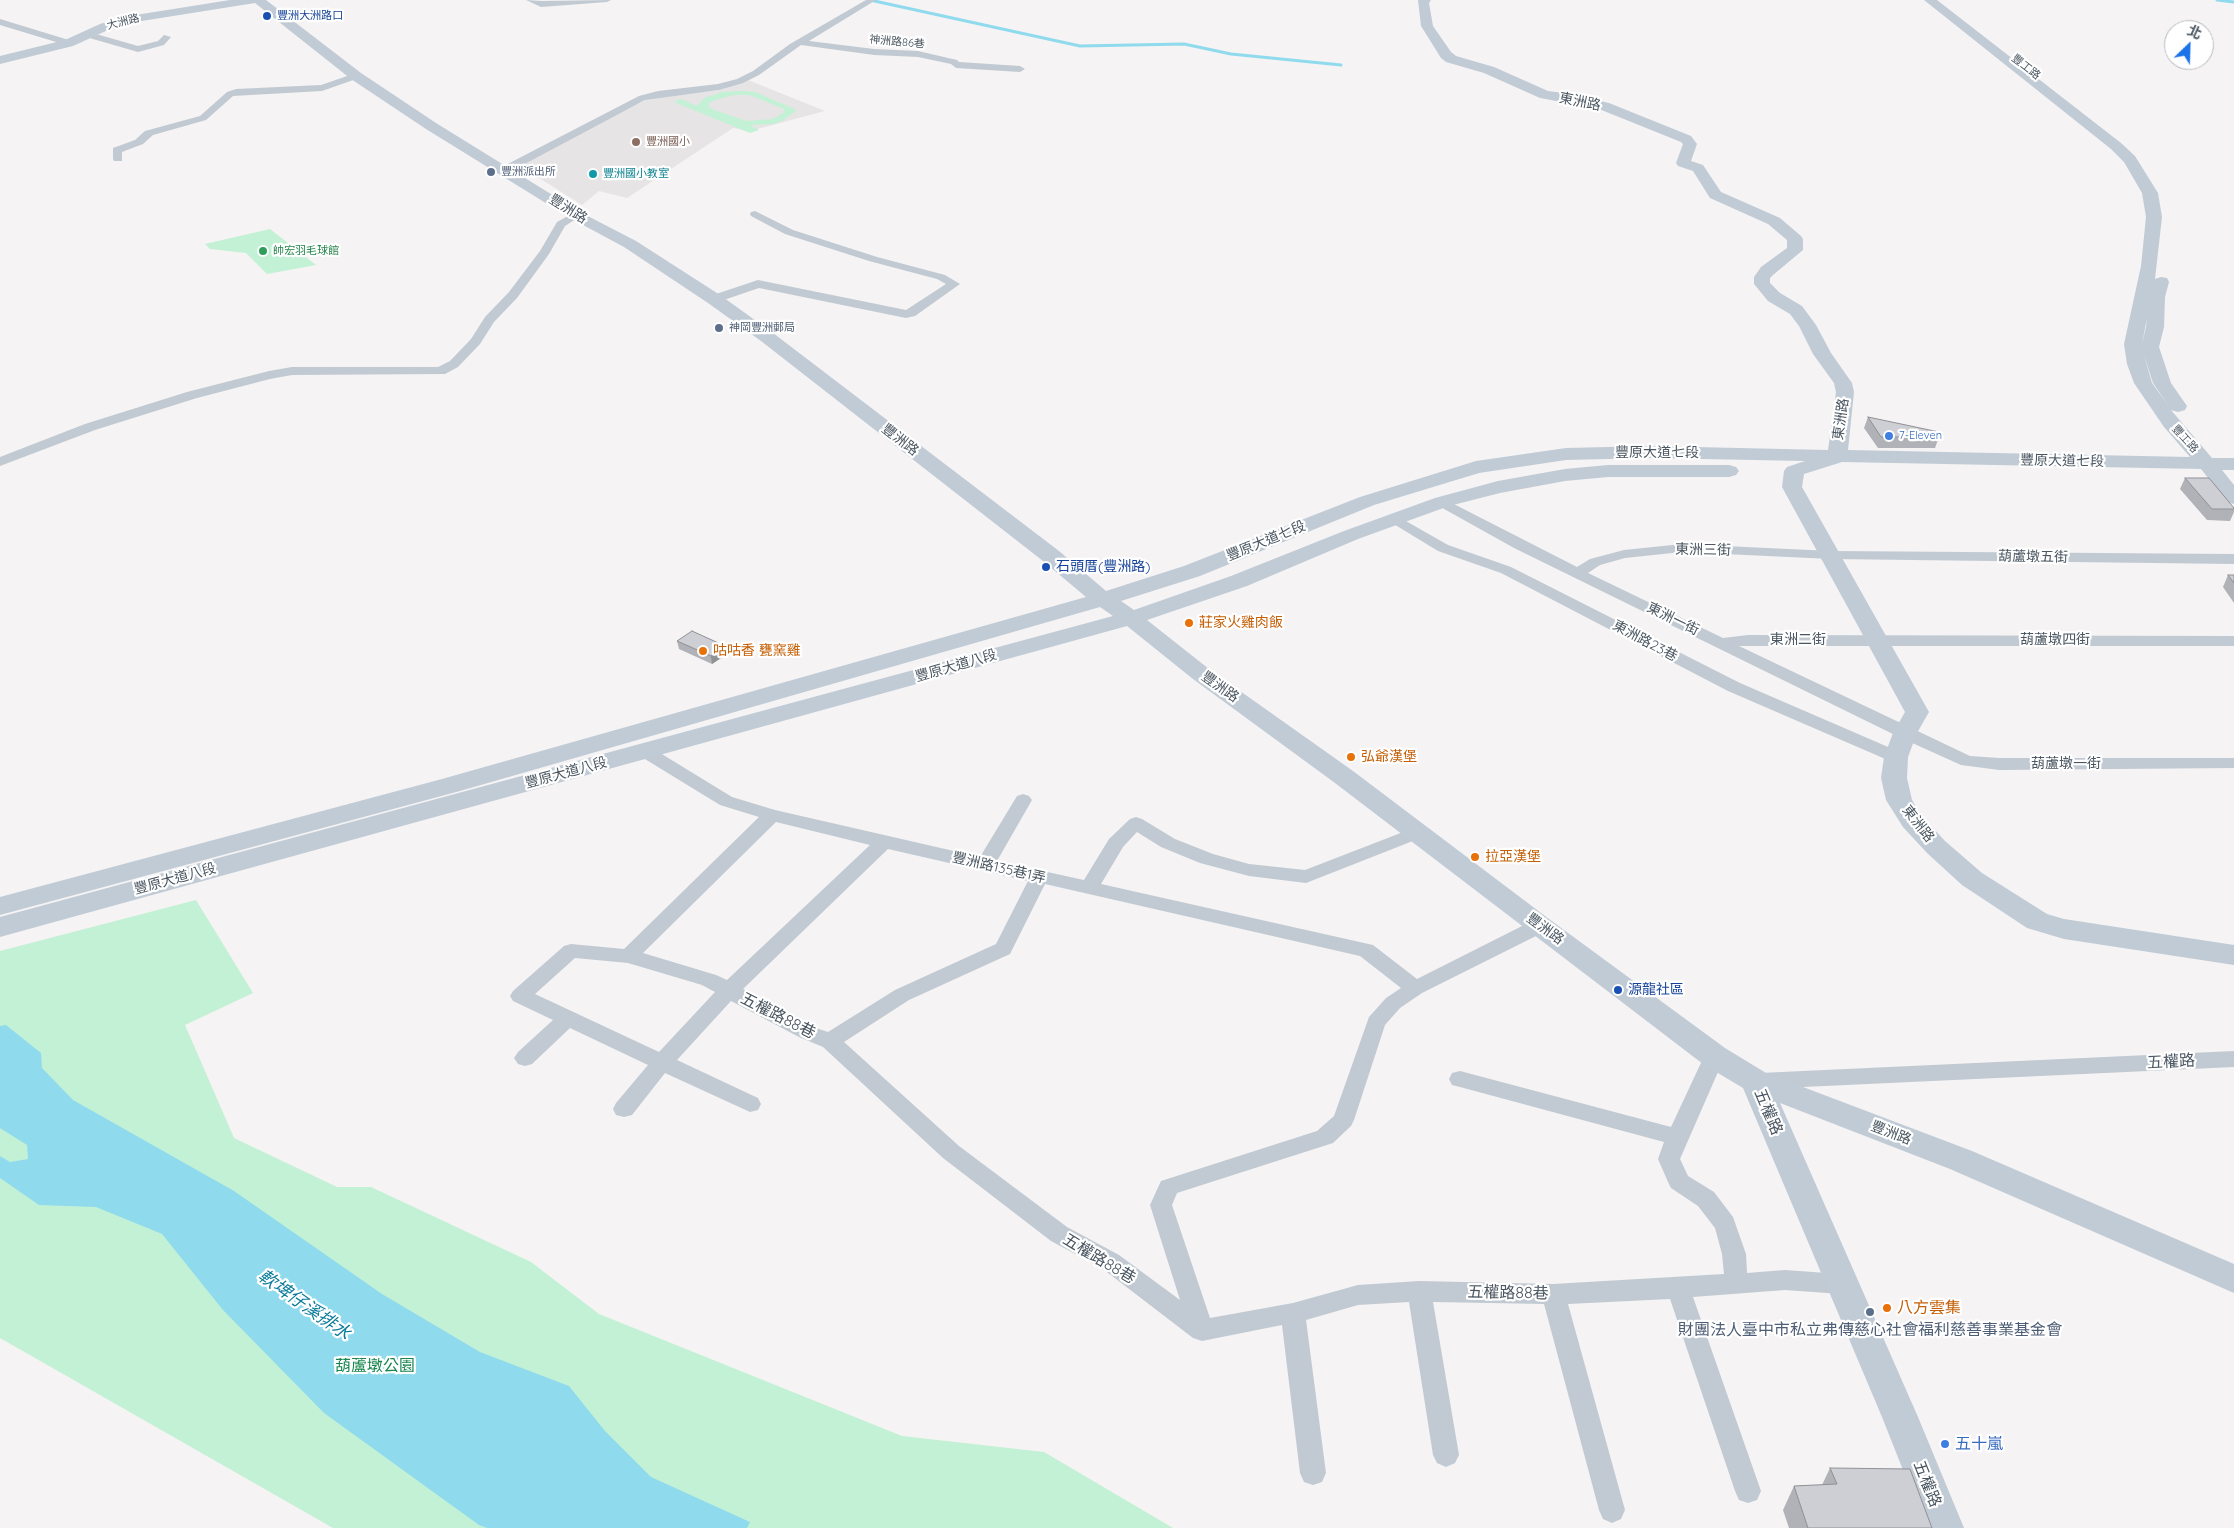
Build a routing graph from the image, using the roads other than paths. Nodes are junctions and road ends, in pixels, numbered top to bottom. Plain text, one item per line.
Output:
1 (252, 0) edge
2 (259, 0) edge
3 (530, 0) edge
4 (607, 0) edge
5 (872, 0) edge
6 (1425, 0) edge
7 (1930, 0) edge
8 (1941, 0) edge
9 (0, 22) edge
10 (89, 35) junction
11 (167, 37) dead end
12 (800, 42) junction
13 (69, 43) junction
14 (0, 60) edge
15 (1020, 69) dead end
16 (356, 76) junction
17 (118, 159) dead end
18 (503, 169) junction
19 (2168, 211) dead end
20 (755, 214) dead end
21 (575, 215) junction
22 (2164, 271) dead end
23 (714, 299) junction
24 (1836, 456) junction
25 (0, 462) edge
26 (2234, 464) edge
27 (1794, 471) junction
28 (2220, 474) edge
29 (2234, 498) edge
30 (1442, 502) junction
31 (1397, 520) junction
32 (1831, 555) junction
33 (2234, 559) edge
34 (1578, 573) junction
35 (1104, 599) junction
36 (1131, 618) junction
37 (1876, 640) junction
38 (2234, 641) edge
39 (1721, 643) junction
40 (1905, 733) junction
41 (646, 752) junction
42 (1896, 757) junction
43 (2234, 763) edge
44 (1023, 800) dead end
45 (772, 815) junction
46 (1417, 833) junction
47 (884, 842) junction
48 (985, 864) junction
49 (1039, 877) junction
50 (1089, 888) junction
51 (0, 906) edge
52 (1539, 926) junction
53 (0, 927) edge
54 (2234, 955) edge
55 (628, 956) junction
56 (1415, 988) junction
57 (729, 990) junction
58 (568, 1018) junction
59 (830, 1041) junction
60 (1714, 1056) junction
61 (525, 1058) dead end
62 (2234, 1059) edge
63 (661, 1064) junction
64 (1460, 1079) dead end
65 (1755, 1081) junction
66 (750, 1104) dead end
67 (624, 1109) dead end
68 (1677, 1137) junction
69 (2234, 1280) edge
70 (1736, 1282) junction
71 (1841, 1284) junction
72 (1678, 1288) junction
73 (1419, 1291) junction
74 (1553, 1294) junction
75 (1293, 1313) junction
76 (1202, 1330) junction
77 (1446, 1456) dead end
78 (1313, 1473) dead end
79 (1748, 1491) dead end
80 (1612, 1510) dead end
81 (1946, 1528) edge

1 - 10 street, 大洲路
2 - 16 street, 豐洲路
3 - 4 street
5 - 12 street
6 - 24 street, 東洲路
7 - 28 street, 豐工路
8 - 19 street, 豐工路
9 - 13 street
10 - 11 street
10 - 13 street, 大洲路
12 - 15 street, 神洲路86巷
12 - 18 street
13 - 14 street, 大洲路
16 - 17 street
16 - 18 street, 豐洲路
18 - 21 street, 豐洲路
20 - 23 street
21 - 23 street, 豐洲路
21 - 25 street
22 - 28 street, 豐工路
23 - 35 street, 豐洲路
24 - 27 street, 東洲路
24 - 28 street, 豐原大道七段
24 - 35 street, 豐原大道七段
26 - 28 street, 豐原大道七段
27 - 28 street, 豐原大道七段
27 - 30 street, 豐原大道七段
27 - 32 street, 東洲路
28 - 29 street
30 - 31 street, 豐原大道七段
30 - 34 street, 東洲一街
31 - 36 street, 豐原大道七段
31 - 42 street, 東洲路23巷
32 - 33 street, 葫蘆墩五街
32 - 34 street, 東洲三街
32 - 37 street, 東洲路
34 - 39 street, 東洲一街
35 - 36 street, 豐洲路
35 - 51 street, 豐原大道八段
36 - 41 street, 豐原大道八段
36 - 46 street, 豐洲路
37 - 38 street, 葫蘆墩四街
37 - 39 street, 東洲二街
37 - 40 street, 東洲路
39 - 40 street, 東洲一街
40 - 42 street, 東洲路
40 - 43 street, 葫蘆墩一街
41 - 45 street, 豐洲路135巷1弄
41 - 53 street, 豐原大道八段
42 - 54 street, 東洲路
44 - 48 street
45 - 47 street, 豐洲路135巷1弄
45 - 55 street
46 - 50 street
46 - 52 street, 豐洲路
47 - 48 street, 豐洲路135巷1弄
47 - 57 street
48 - 49 street, 豐洲路135巷1弄
49 - 50 street, 豐洲路135巷1弄
49 - 59 street
50 - 56 street, 豐洲路135巷1弄
52 - 56 street
52 - 60 street, 豐洲路
55 - 57 street, 五權路88巷
55 - 58 street, 五權路88巷
56 - 76 street
57 - 59 street, 五權路88巷
57 - 63 street
58 - 61 street
58 - 63 street
59 - 76 street, 五權路88巷
60 - 65 street, 豐洲路
60 - 68 street
62 - 65 street, 五權路
63 - 66 street
63 - 67 street
64 - 68 street
65 - 69 street, 豐洲路
65 - 71 street, 五權路
68 - 70 street
70 - 71 street, 五權路88巷
70 - 72 street, 五權路88巷
71 - 81 street, 五權路
72 - 74 street, 五權路88巷
72 - 79 street
73 - 74 street, 五權路88巷
73 - 75 street, 五權路88巷
73 - 77 street
74 - 80 street
75 - 76 street, 五權路88巷
75 - 78 street

